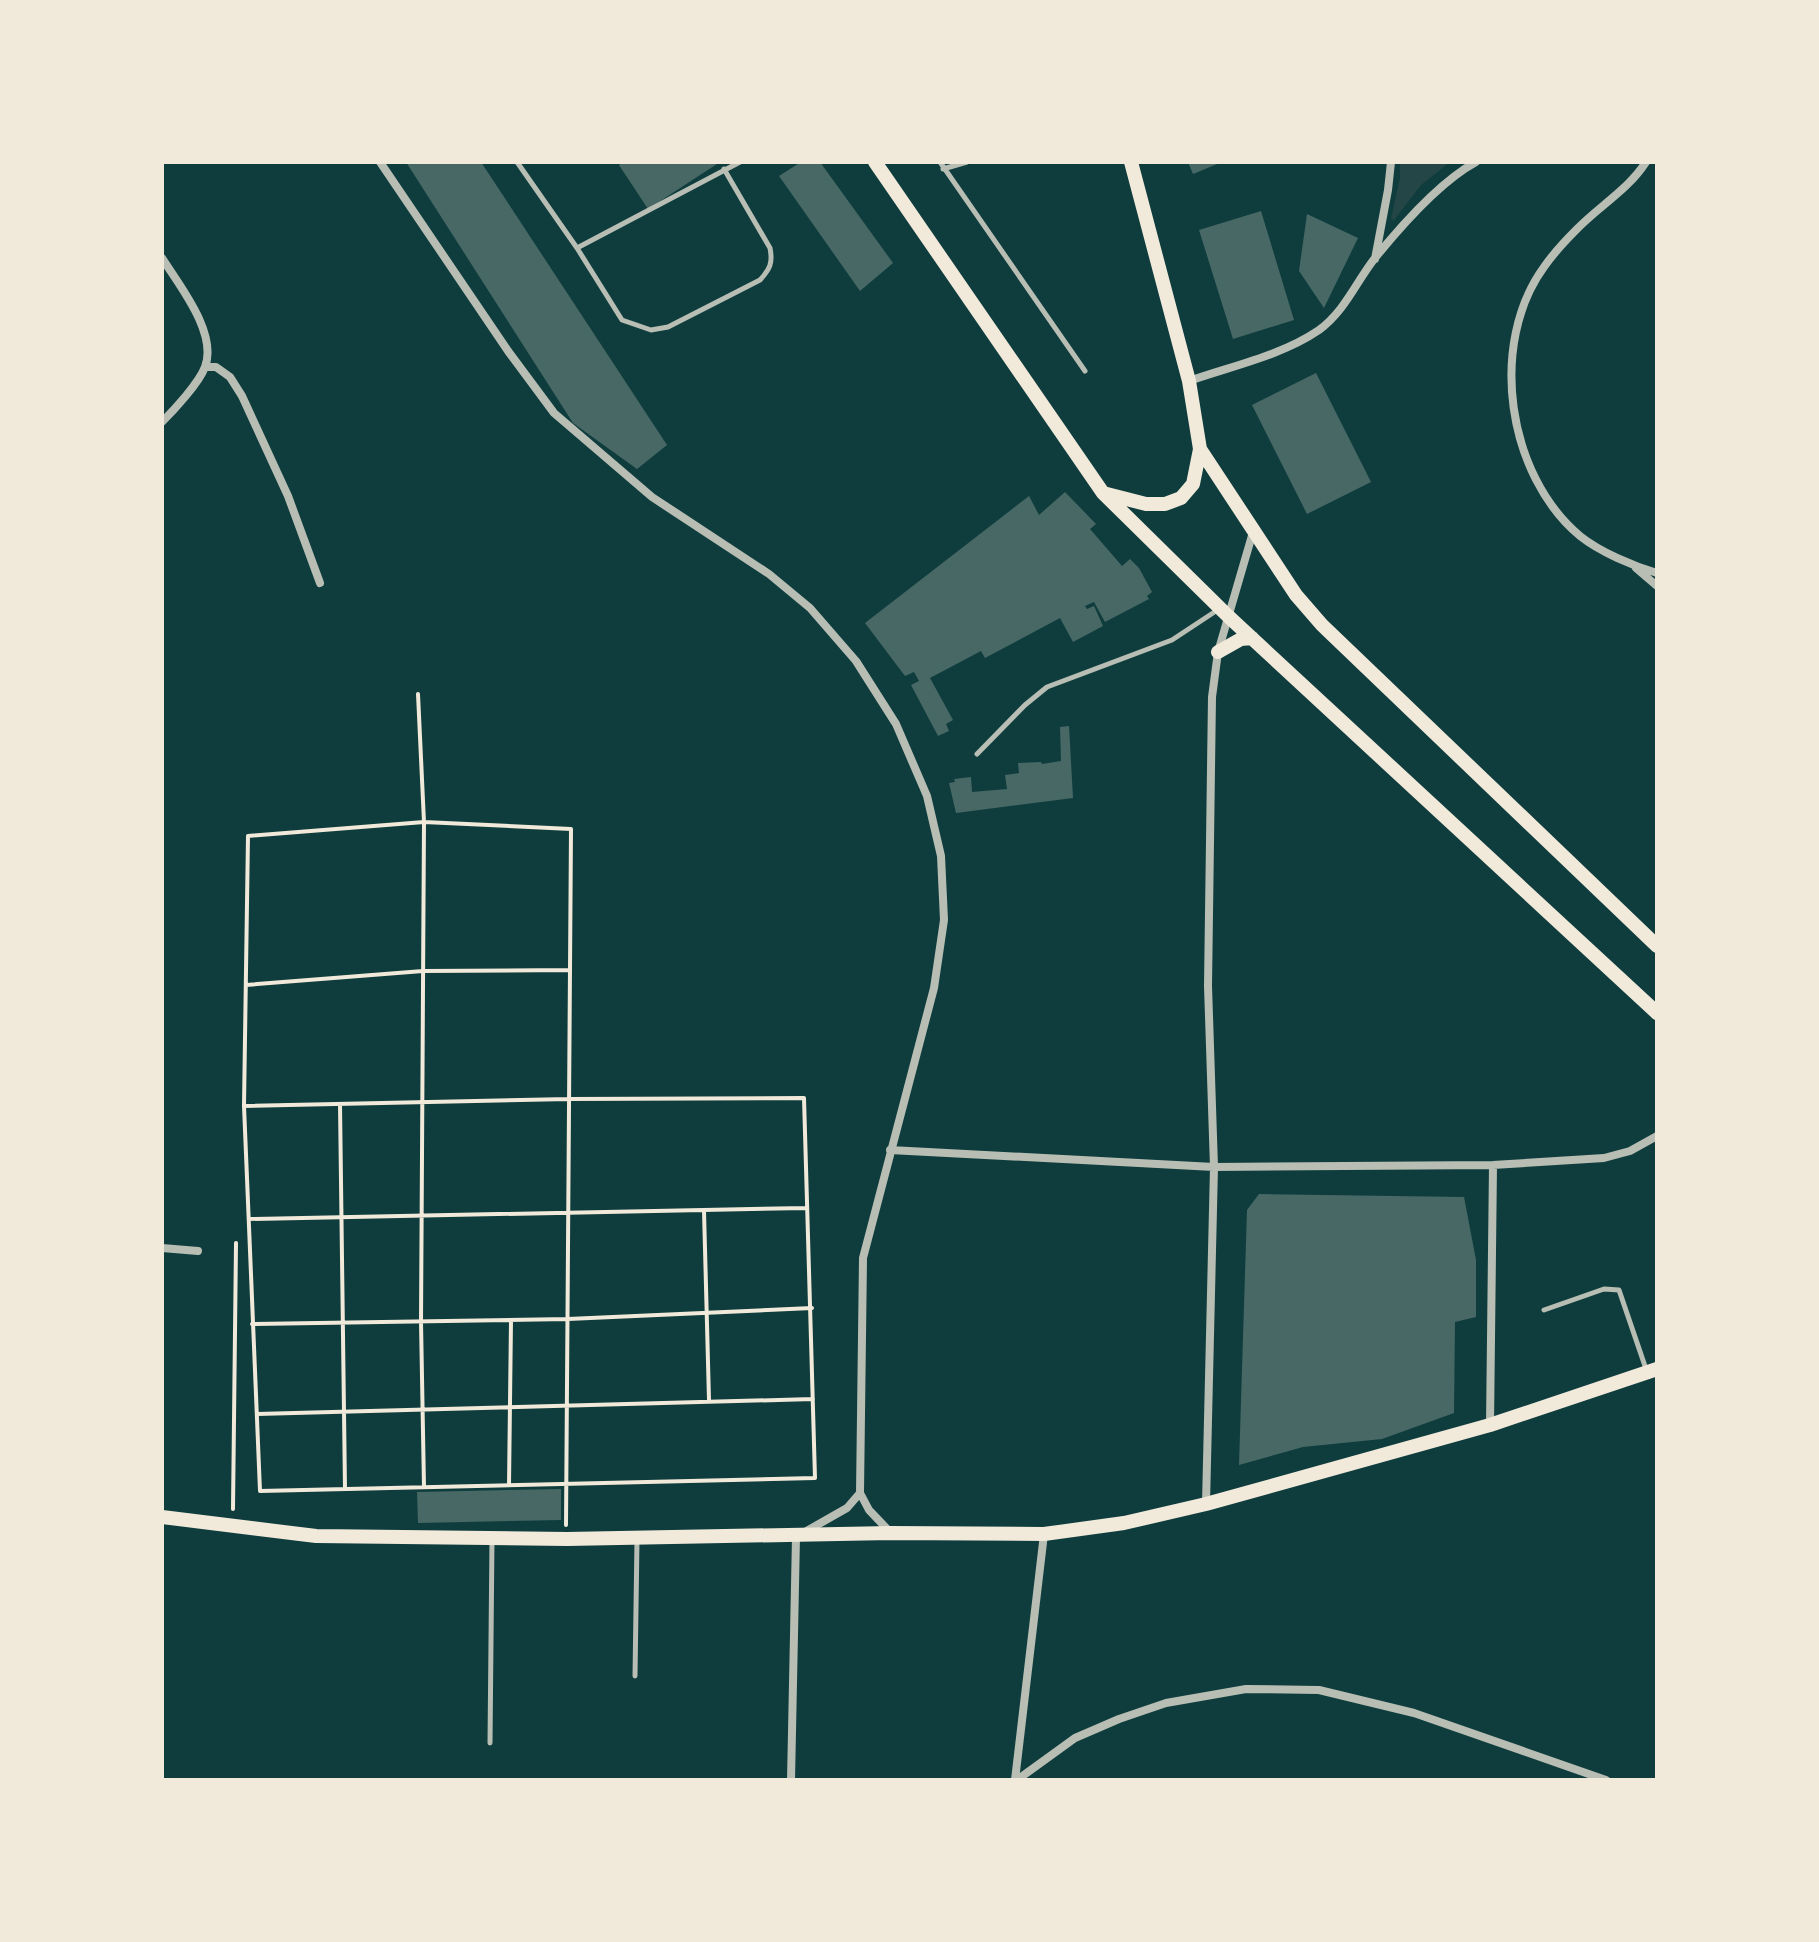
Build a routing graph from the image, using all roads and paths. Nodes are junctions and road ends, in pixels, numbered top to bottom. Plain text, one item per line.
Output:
1 (380, 162) edge
2 (517, 162) edge
3 (740, 162) edge
4 (875, 162) edge
5 (940, 162) edge
6 (967, 162) edge
7 (1131, 162) edge
8 (1391, 162) edge
9 (1476, 162) edge
10 (1646, 162) edge
11 (724, 169) junction
12 (943, 169) junction
13 (577, 248) junction
14 (162, 258) edge
15 (1374, 259) junction
16 (206, 367) junction
17 (1085, 371) dead end
18 (1189, 381) junction
19 (162, 422) edge
20 (1200, 449) junction
21 (1103, 493) junction
22 (1253, 532) junction
23 (1634, 566) junction
24 (1657, 573) edge
25 (320, 583) dead end
26 (1657, 586) edge
27 (1224, 613) junction
28 (1252, 638) junction
29 (1218, 652) junction
30 (418, 694) dead end
31 (977, 754) dead end
32 (424, 822) junction
33 (1657, 946) edge
34 (570, 970) junction
35 (423, 971) junction
36 (246, 985) junction
37 (1657, 1013) edge
38 (569, 1099) junction
39 (421, 1103) junction
40 (340, 1104) junction
41 (244, 1106) junction
42 (1657, 1136) edge
43 (890, 1150) junction
44 (1493, 1165) junction
45 (1214, 1167) junction
46 (807, 1208) junction
47 (704, 1211) junction
48 (569, 1214) junction
49 (423, 1216) junction
50 (341, 1217) junction
51 (249, 1219) junction
52 (236, 1243) dead end
53 (162, 1248) edge
54 (198, 1251) dead end
55 (812, 1308) junction
56 (1544, 1310) dead end
57 (708, 1313) junction
58 (568, 1319) junction
59 (511, 1320) junction
60 (421, 1322) junction
61 (343, 1323) junction
62 (252, 1324) junction
63 (1652, 1371) edge
64 (813, 1399) junction
65 (709, 1401) junction
66 (567, 1404) junction
67 (510, 1405) junction
68 (424, 1409) junction
69 (344, 1411) junction
70 (257, 1414) junction
71 (1490, 1425) junction
72 (568, 1484) junction
73 (509, 1485) junction
74 (424, 1487) junction
75 (345, 1489) junction
76 (860, 1493) junction
77 (1206, 1504) junction
78 (162, 1517) edge
79 (232, 1525) junction
80 (890, 1533) junction
81 (1044, 1534) junction
82 (796, 1537) junction
83 (492, 1538) junction
84 (567, 1539) junction
85 (637, 1539) junction
86 (635, 1676) dead end
87 (490, 1743) dead end
88 (791, 1780) edge
89 (1016, 1780) edge
90 (1606, 1780) edge

1 - 43 street
2 - 13 lane
3 - 11 lane
4 - 21 main road
5 - 12 lane
6 - 12 lane
7 - 18 main road
8 - 15 street
9 - 15 street
10 - 23 street
11 - 13 lane
11 - 13 lane
12 - 17 lane
14 - 16 street
15 - 18 street
16 - 19 street
16 - 25 street
18 - 20 main road
20 - 21 main road
20 - 22 main road
21 - 27 main road
22 - 27 street
22 - 33 main road
23 - 24 street
23 - 26 street
27 - 28 main road
27 - 29 street
27 - 31 lane
28 - 29 main road
28 - 37 main road
29 - 45 street
30 - 32 path
32 - 34 path
32 - 35 path
32 - 36 path
34 - 35 path
34 - 38 path
35 - 36 path
35 - 39 path
36 - 41 path
38 - 39 path
38 - 46 path
38 - 48 path
39 - 40 path
39 - 49 path
40 - 41 path
40 - 50 path
41 - 51 path
42 - 44 street
43 - 45 street
43 - 76 street
44 - 45 street
44 - 71 street
45 - 77 street
46 - 47 path
46 - 55 path
47 - 48 path
47 - 57 path
48 - 49 path
48 - 58 path
49 - 50 path
49 - 60 path
50 - 51 path
50 - 61 path
51 - 62 path
52 - 79 path
53 - 54 street
55 - 57 path
55 - 64 path
56 - 63 lane
57 - 58 path
57 - 65 path
58 - 59 path
58 - 66 path
59 - 60 path
59 - 67 path
60 - 61 path
60 - 68 path
61 - 62 path
61 - 69 path
62 - 70 path
63 - 71 main road
64 - 65 path
64 - 72 path
65 - 66 path
66 - 67 path
66 - 72 path
67 - 68 path
67 - 73 path
68 - 69 path
68 - 74 path
69 - 70 path
69 - 75 path
70 - 75 path
71 - 77 main road
72 - 73 path
72 - 84 path
73 - 74 path
74 - 75 path
76 - 80 street
76 - 82 street
77 - 81 main road
78 - 79 main road
79 - 83 main road
80 - 81 main road
80 - 82 main road
81 - 89 street
82 - 85 main road
82 - 88 street
83 - 84 main road
83 - 87 lane
84 - 85 main road
85 - 86 lane
89 - 90 street

